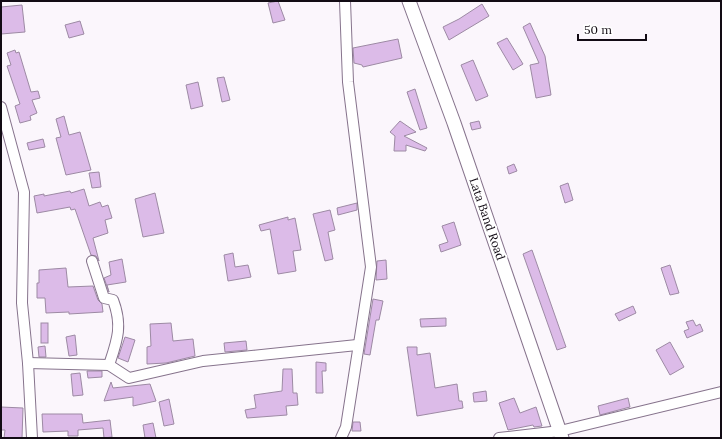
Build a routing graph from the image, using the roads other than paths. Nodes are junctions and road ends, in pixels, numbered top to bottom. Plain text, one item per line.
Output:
1 (345, 1) edge
2 (409, 1) edge
3 (1, 107) edge
4 (92, 261) dead end
5 (358, 345) junction
6 (28, 363) junction
7 (109, 366) junction
8 (721, 392) edge
9 (561, 434) edge
10 (32, 438) edge
11 (341, 438) edge
12 (499, 438) edge

1 - 5 street
2 - 9 main road, Lata Band Road
3 - 6 street
4 - 7 street
5 - 7 street
5 - 11 street
6 - 7 street
6 - 10 street
8 - 9 street
9 - 12 street

